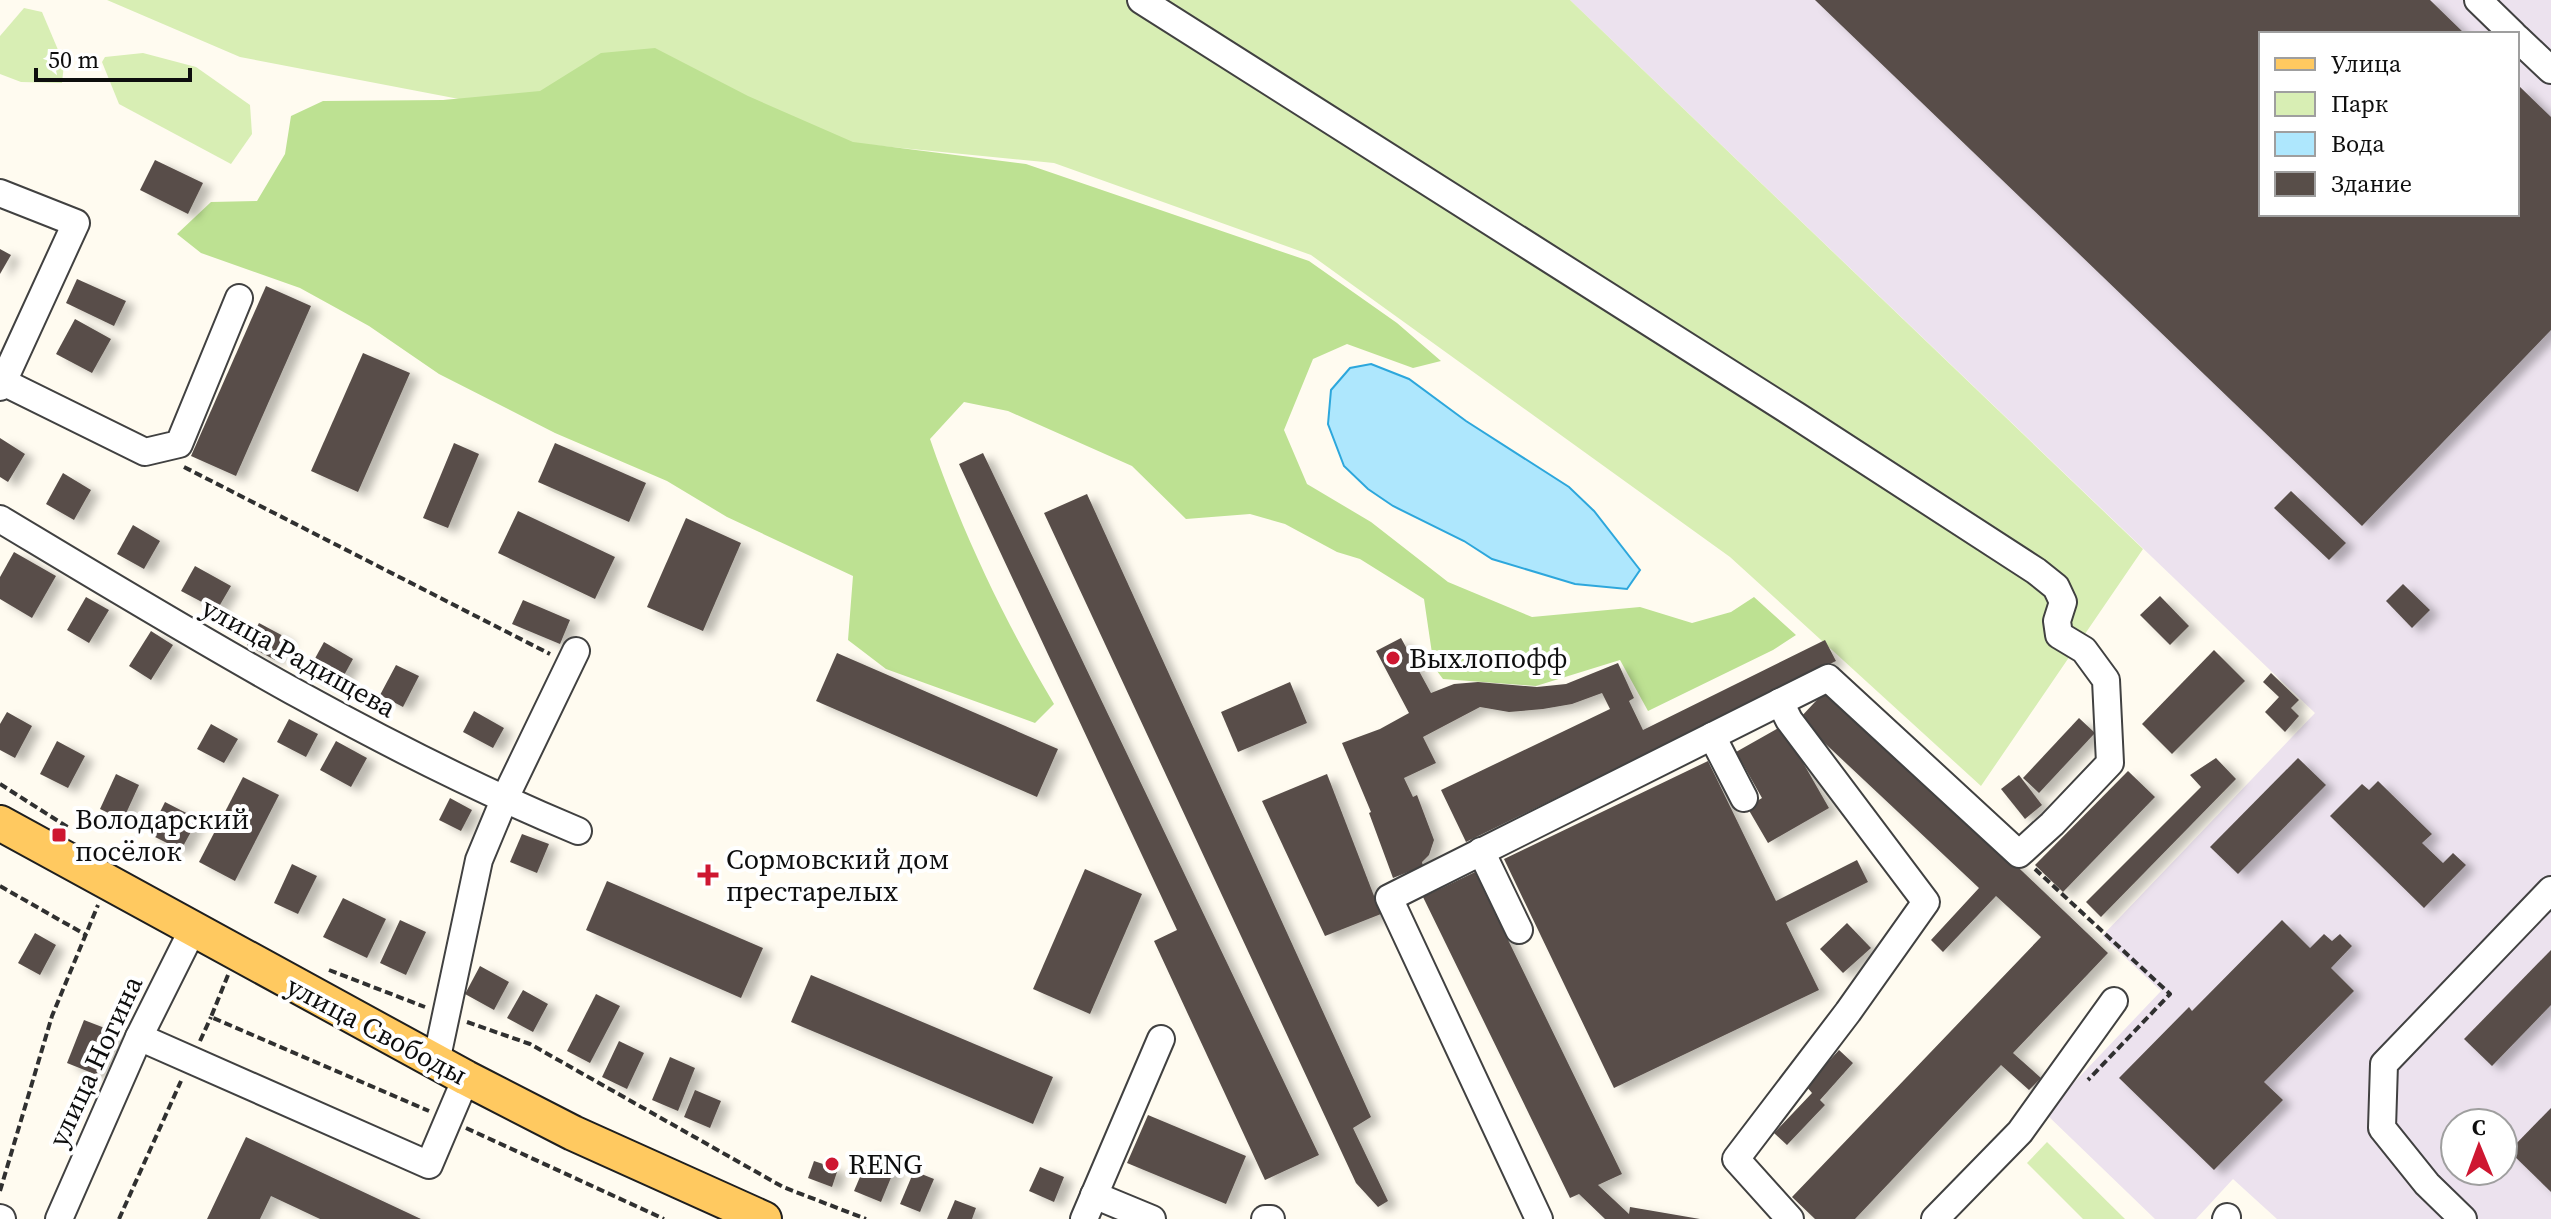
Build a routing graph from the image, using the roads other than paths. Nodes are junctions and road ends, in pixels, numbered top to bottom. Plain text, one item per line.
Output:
1 (1141, 0) edge
2 (2478, 0) edge
3 (2511, 32) edge
4 (2519, 40) edge
5 (2551, 70) edge
6 (0, 193) edge
7 (239, 298) dead end
8 (1, 385) edge
9 (0, 519) edge
10 (573, 658) road end
11 (1780, 702) junction
12 (1712, 736) junction
13 (1744, 798) dead end
14 (504, 800) junction
15 (0, 823) edge
16 (578, 831) dead end
17 (1481, 851) junction
18 (2551, 890) edge
19 (1519, 930) dead end
20 (192, 931) junction
21 (2114, 1001) dead end
22 (139, 1037) junction
23 (1161, 1039) dead end
24 (451, 1070) junction
25 (1089, 1207) edge
26 (59, 1219) edge
27 (764, 1219) edge
28 (1152, 1219) edge
29 (1539, 1219) edge
30 (1790, 1219) edge
31 (1935, 1219) edge
32 (2463, 1219) edge

1 - 11 street
2 - 3 street
4 - 5 street
6 - 8 street
7 - 8 street
9 - 14 street, улица Радищева
10 - 14 street
11 - 12 street
11 - 30 street
12 - 13 street
12 - 17 street
14 - 16 street, улица Радищева
14 - 24 street
15 - 20 main road, улица Свободы
17 - 19 street
17 - 29 street
18 - 32 street
20 - 22 street, улица Ногина
20 - 24 main road, улица Свободы
21 - 31 street
22 - 24 street
22 - 26 street, улица Ногина
23 - 25 street
24 - 27 main road, улица Свободы
25 - 28 street

